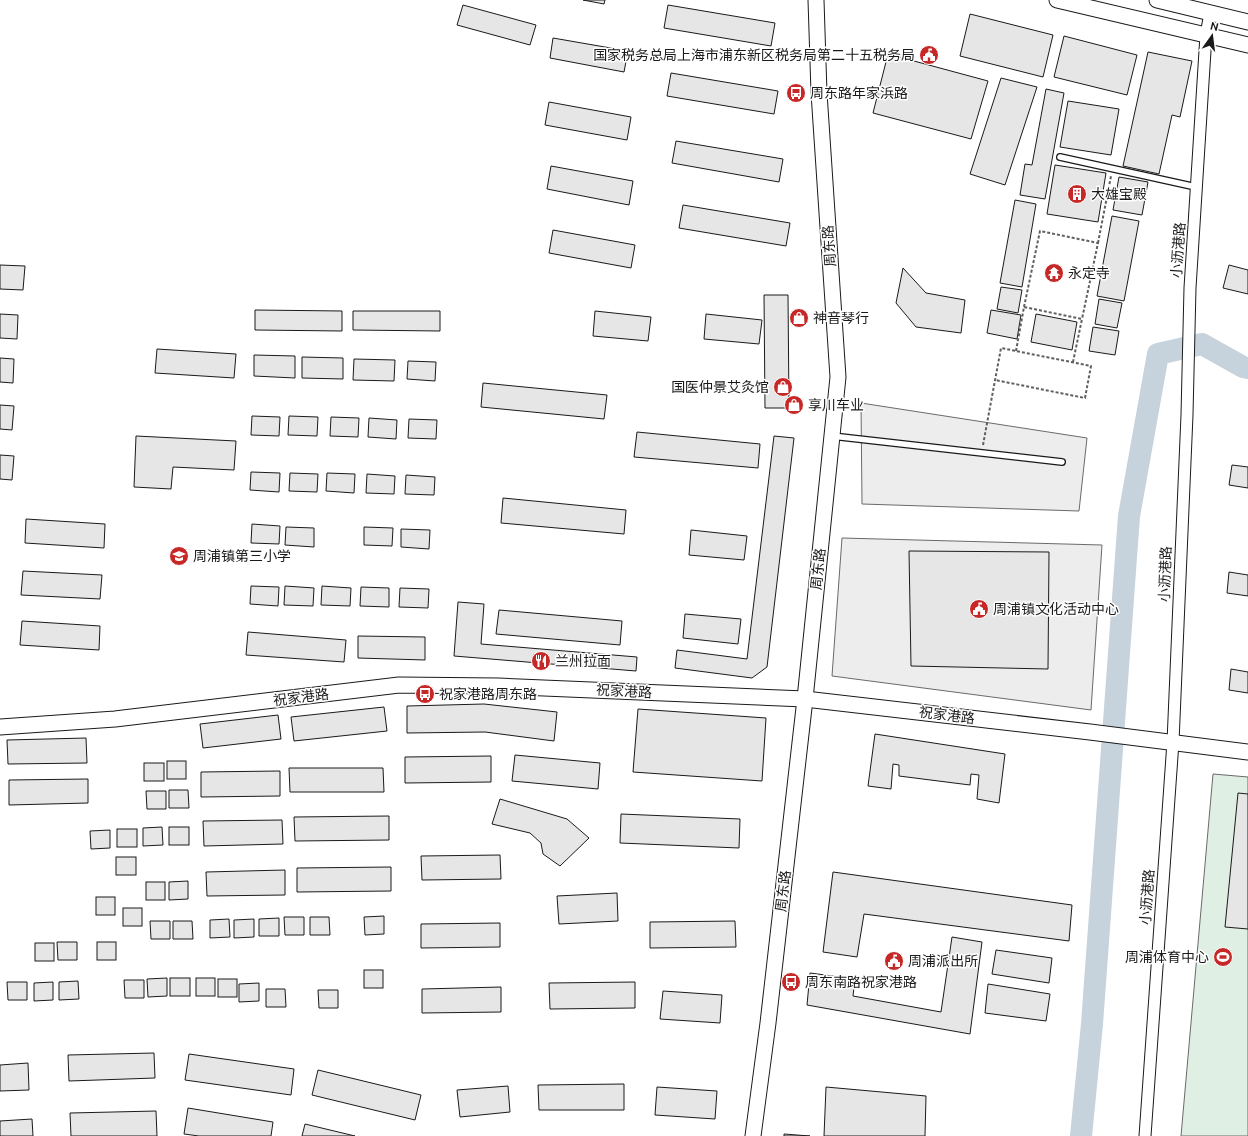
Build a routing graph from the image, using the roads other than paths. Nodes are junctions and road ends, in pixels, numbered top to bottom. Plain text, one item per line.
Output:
1 (816, 0) edge
2 (1057, 0) edge
3 (1157, 0) edge
4 (1210, 13) junction
5 (1248, 22) edge
6 (1206, 35) junction
7 (1248, 45) edge
8 (1060, 157) dead end
9 (1196, 187) junction
10 (832, 436) junction
11 (1062, 462) dead end
12 (805, 699) junction
13 (0, 727) edge
14 (1173, 742) junction
15 (1248, 752) edge
16 (753, 1136) edge
17 (1145, 1136) edge

1 - 10 street, 周东路
2 - 6 street
3 - 4 street
4 - 5 street
4 - 6 street, 小沥港路
6 - 7 street
6 - 9 street, 小沥港路
8 - 9 lane
9 - 14 street, 小沥港路
10 - 11 lane
10 - 12 street, 周东路
12 - 13 street, 祝家港路
12 - 14 street, 祝家港路
12 - 16 street, 周东路
14 - 15 street, 祝家港路
14 - 17 street, 小沥港路

